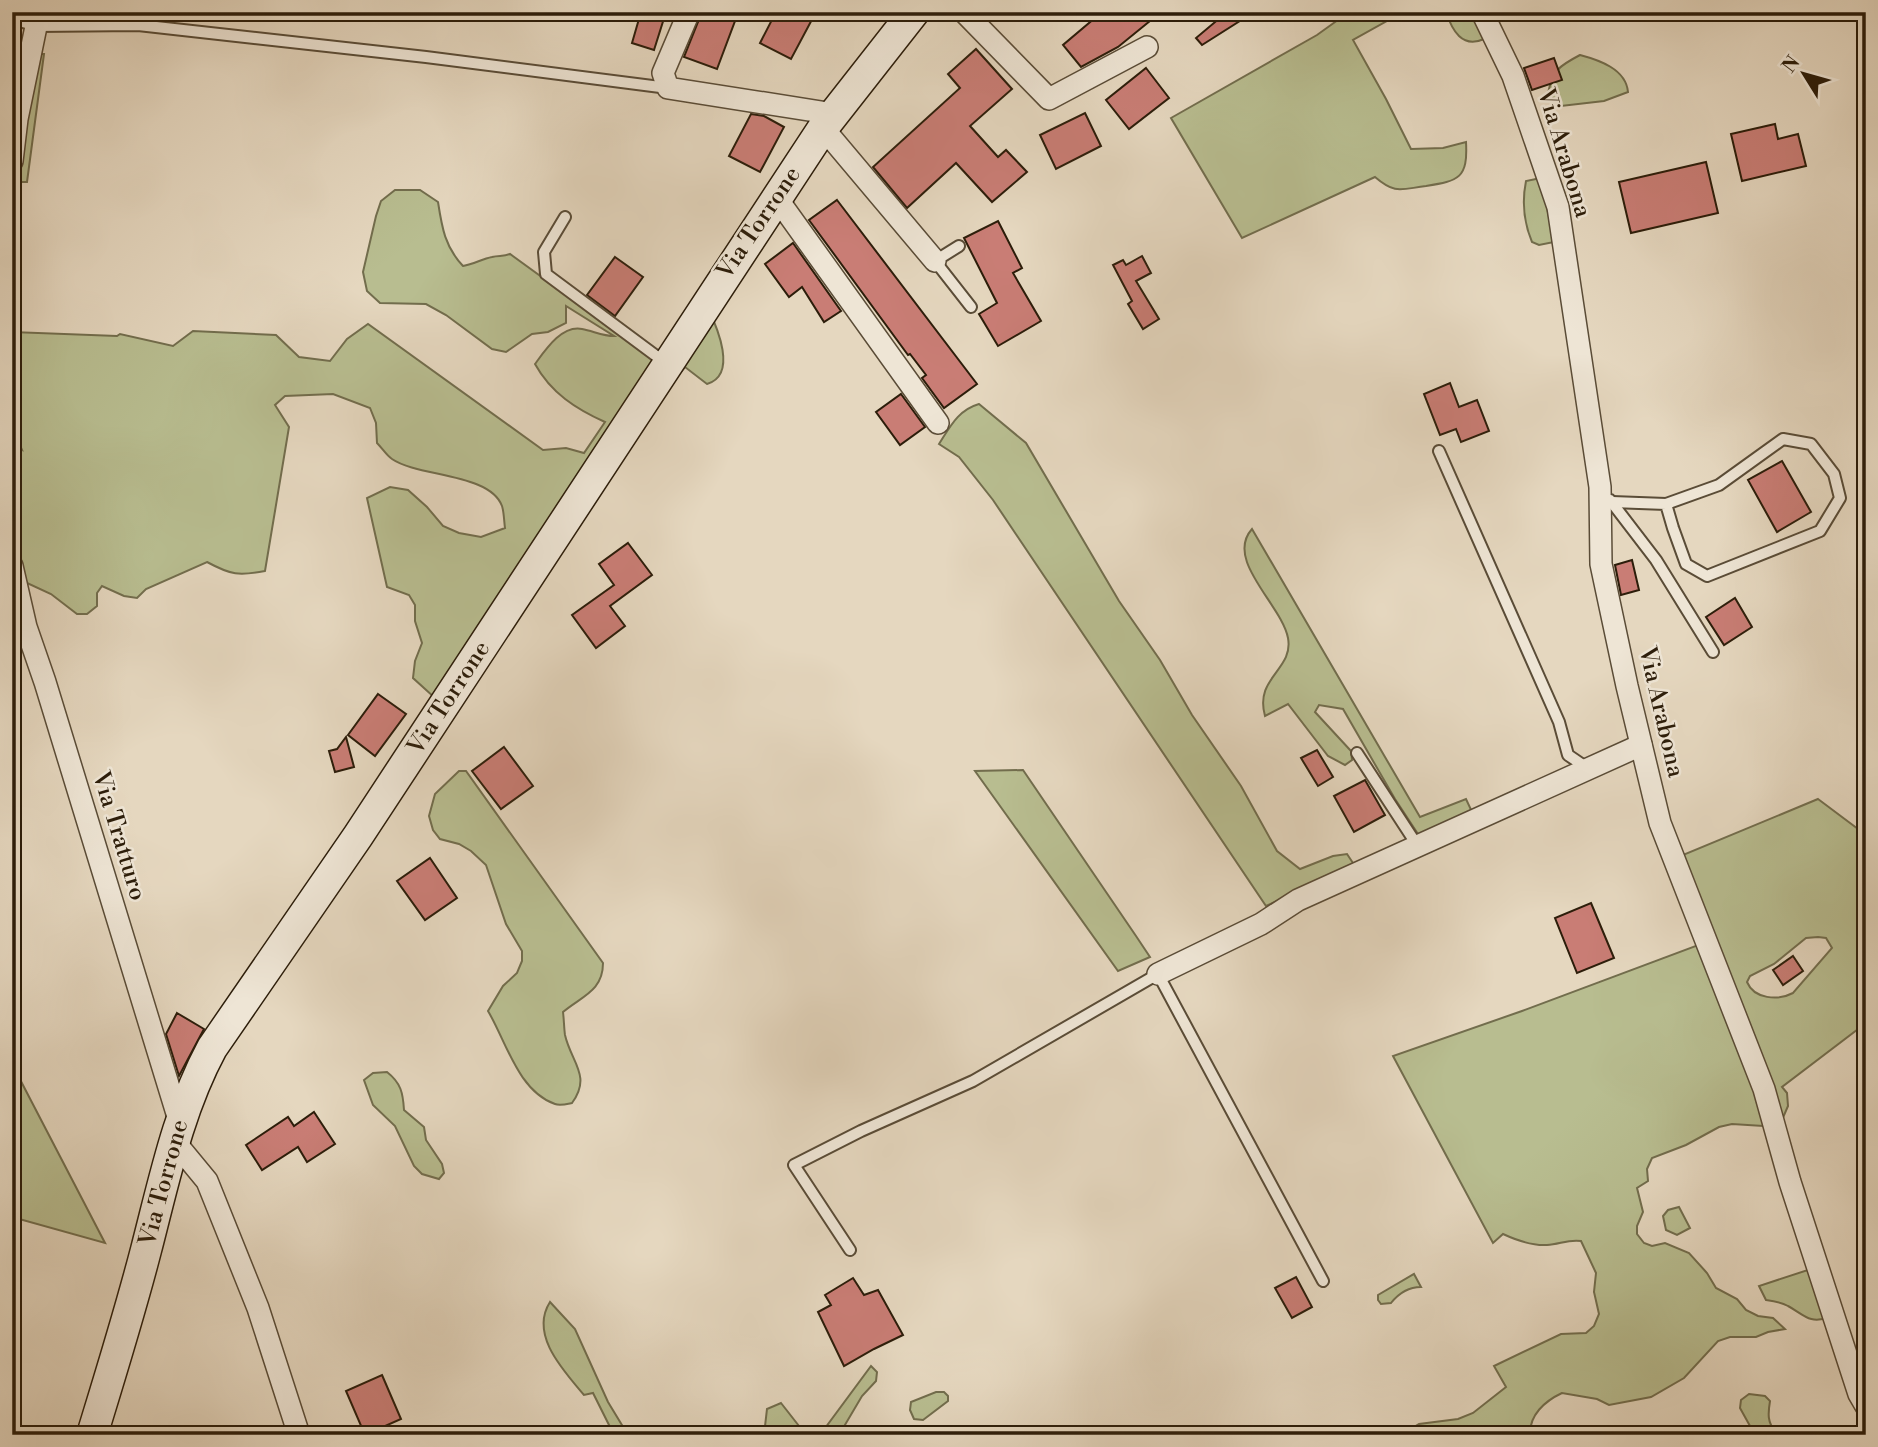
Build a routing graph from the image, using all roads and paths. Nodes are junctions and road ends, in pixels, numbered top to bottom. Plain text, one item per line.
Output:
1 (689, 12) edge
2 (914, 12) edge
3 (964, 12) edge
4 (1482, 12) edge
5 (12, 19) edge
6 (38, 19) edge
7 (1147, 47) dead end
8 (668, 88) junction
9 (828, 121) junction
10 (12, 161) edge
11 (776, 197) junction
12 (565, 217) dead end
13 (959, 246) dead end
14 (935, 261) junction
15 (971, 307) dead end
16 (667, 364) junction
17 (938, 423) dead end
18 (1439, 451) dead end
19 (1606, 495) junction
20 (1666, 504) junction
21 (12, 566) edge
22 (1713, 652) dead end
23 (1641, 744) junction
24 (1357, 753) dead end
25 (1587, 768) junction
26 (1417, 845) junction
27 (1158, 974) junction
28 (177, 1130) junction
29 (850, 1250) dead end
30 (1323, 1281) dead end
31 (1866, 1406) edge
32 (92, 1435) edge
33 (299, 1435) edge

1 - 8 street
2 - 9 main road, Via Torrone
3 - 7 street
4 - 19 street, Via Arabona
5 - 6 lane
6 - 8 lane
6 - 10 street
8 - 9 street
9 - 11 main road, Via Torrone
9 - 14 street
11 - 16 main road, Via Torrone
11 - 17 street
12 - 16 lane
13 - 14 lane
14 - 15 lane
16 - 28 main road, Via Torrone
18 - 25 lane
19 - 20 lane
19 - 22 lane
19 - 23 street, Via Arabona
20 - 20 lane
21 - 28 street, Via Tratturo
23 - 25 street
23 - 31 street, Via Arabona
24 - 26 lane
25 - 26 street
26 - 27 street
27 - 29 lane
27 - 30 lane
28 - 32 main road, Via Torrone
28 - 33 street

